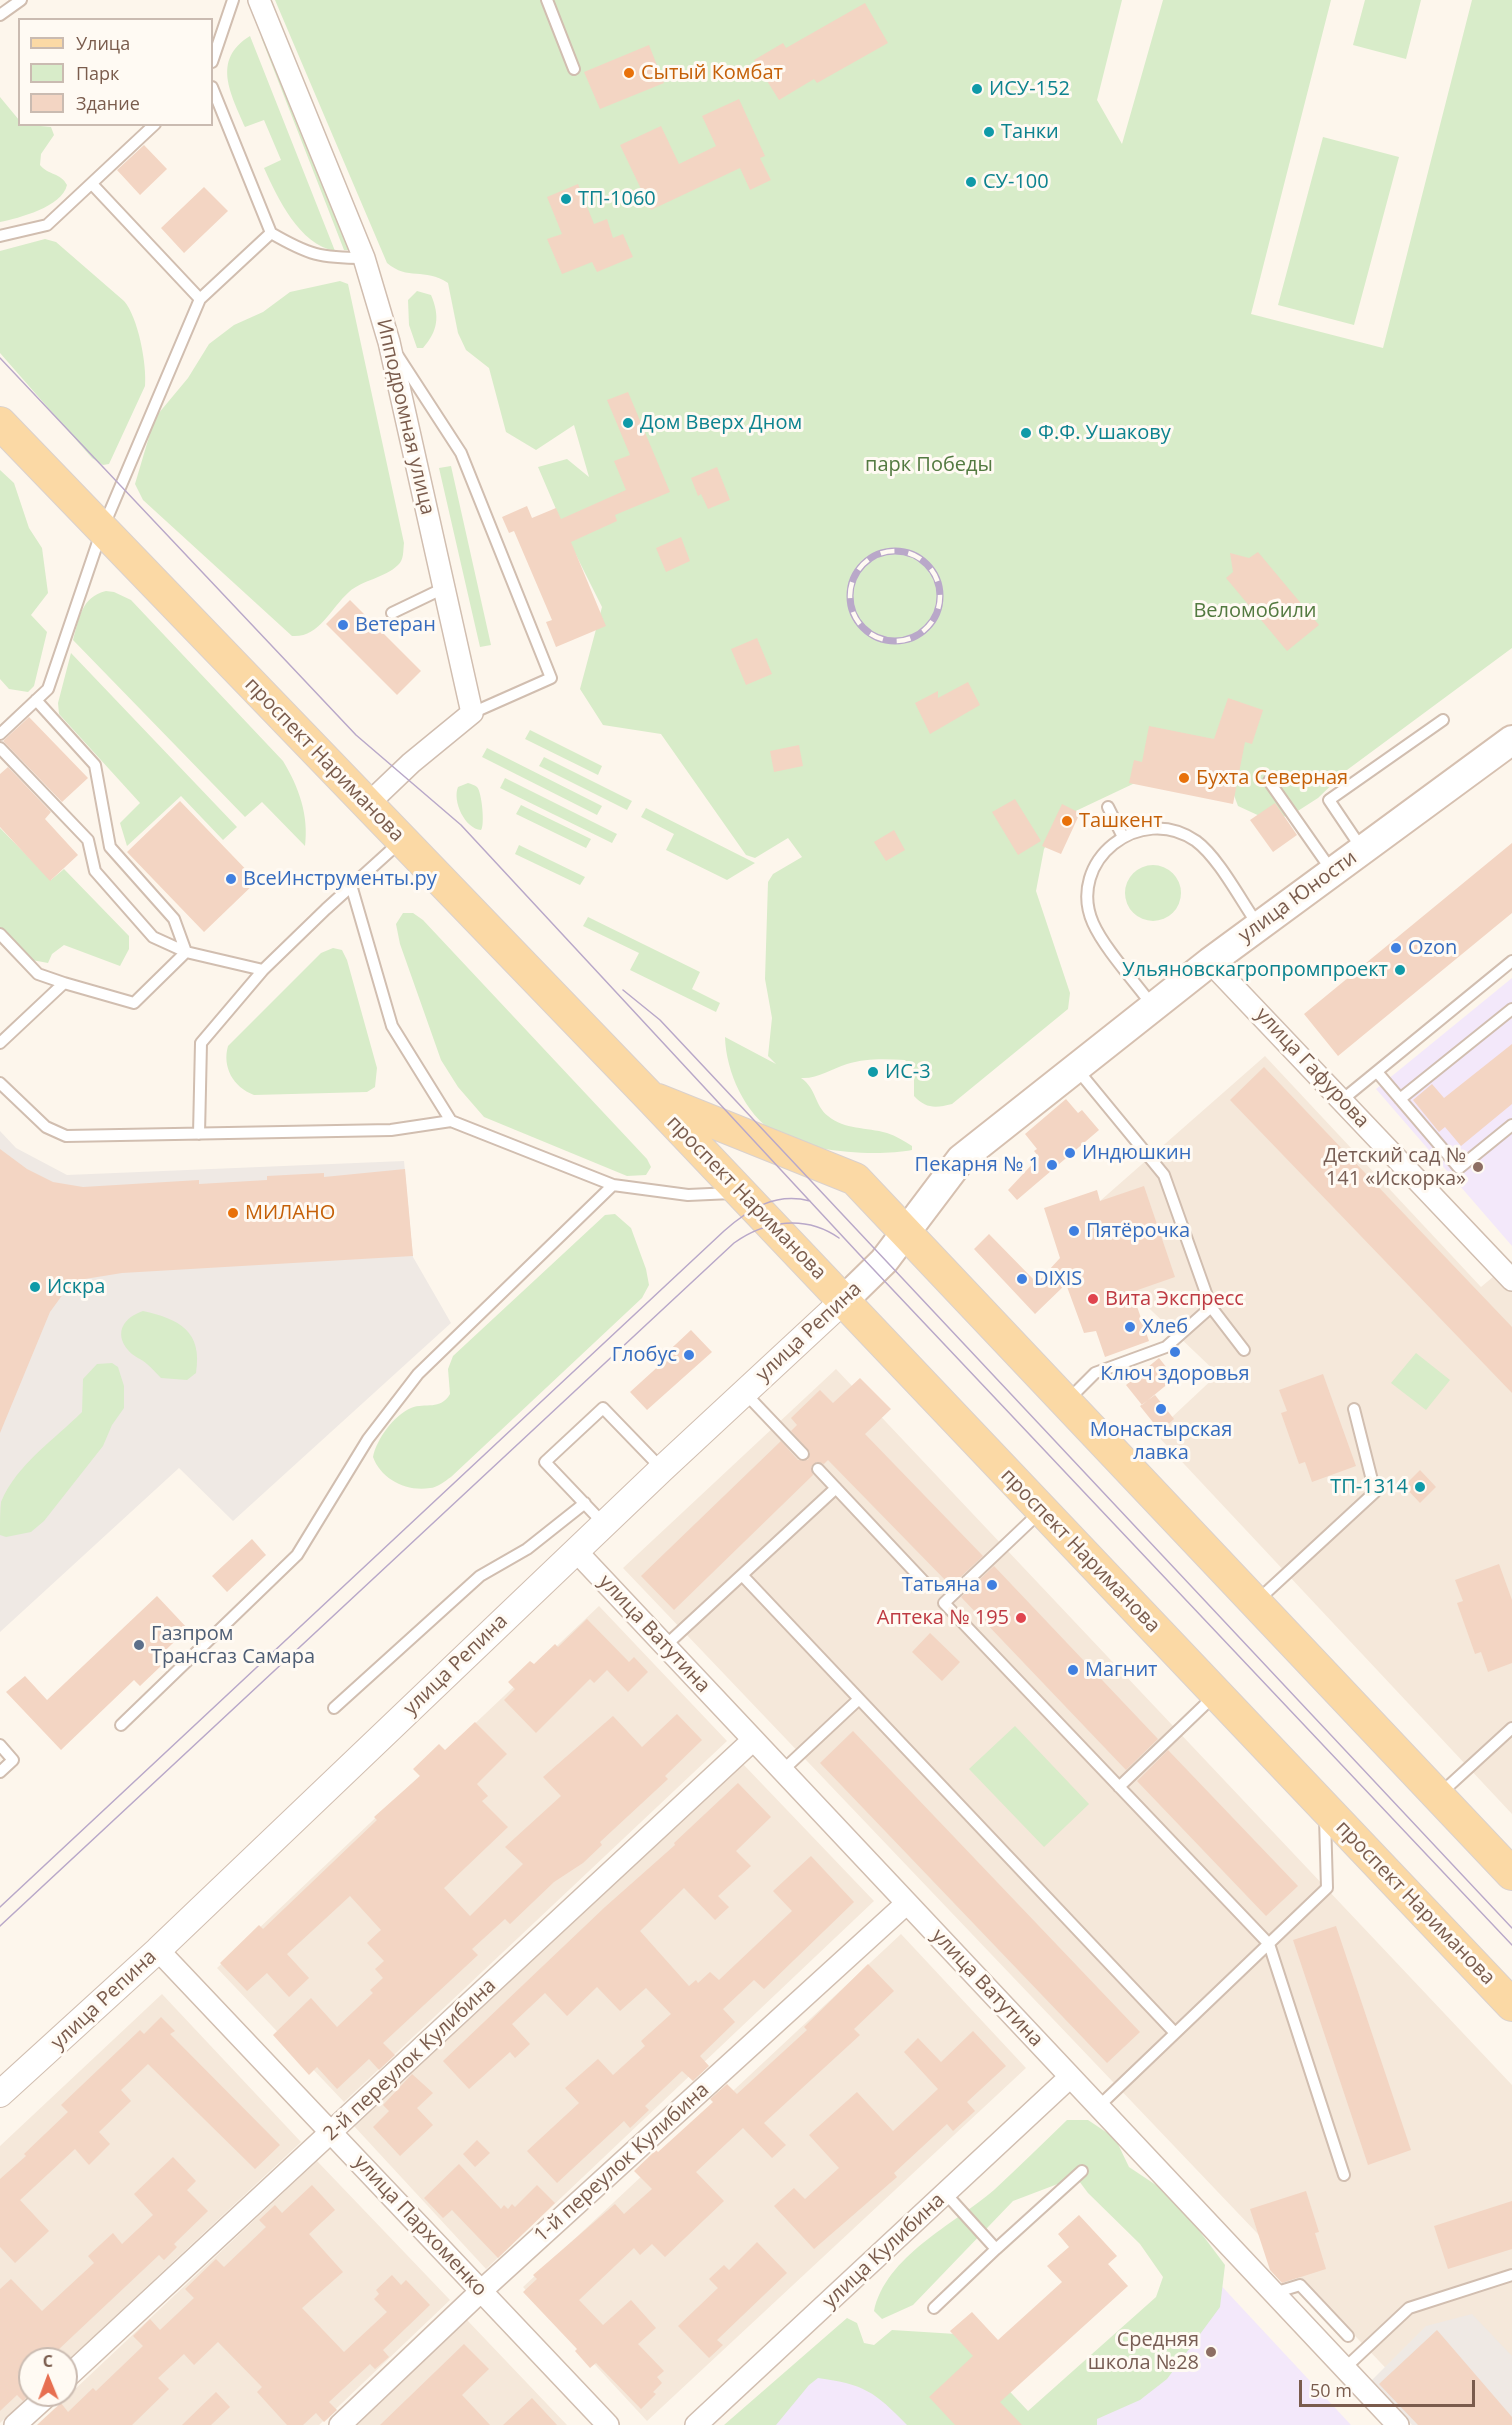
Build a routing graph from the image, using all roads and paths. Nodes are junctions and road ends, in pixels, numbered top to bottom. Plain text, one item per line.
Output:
1 (21, 0) edge
2 (233, 0) edge
3 (260, 0) edge
4 (547, 0) edge
5 (0, 15) edge
6 (213, 59) edge
7 (574, 69) dead end
8 (213, 89) edge
9 (153, 126) edge
10 (92, 184) junction
11 (271, 233) junction
12 (0, 236) edge
13 (364, 258) junction
14 (200, 299) junction
15 (389, 342) junction
16 (0, 423) edge
17 (102, 530) junction
18 (444, 588) junction
19 (392, 613) dead end
20 (36, 700) junction
21 (472, 713) junction
22 (1443, 720) dead end
23 (0, 734) edge
24 (1512, 740) edge
25 (0, 748) edge
26 (1269, 781) dead end
27 (367, 805) junction
28 (1108, 807) dead end
29 (1123, 837) junction
30 (402, 840) junction
31 (1362, 849) junction
32 (1332, 871) junction
33 (351, 885) junction
34 (1258, 925) junction
35 (0, 934) edge
36 (186, 952) junction
37 (1512, 961) edge
38 (1210, 962) junction
39 (263, 970) junction
40 (64, 983) junction
41 (1153, 1006) junction
42 (1512, 1009) edge
43 (0, 1043) edge
44 (1075, 1067) junction
45 (1377, 1072) junction
46 (0, 1083) edge
47 (649, 1096) junction
48 (1400, 1099) junction
49 (1342, 1100) junction
50 (451, 1121) junction
51 (1512, 1125) edge
52 (199, 1134) junction
53 (613, 1185) junction
54 (740, 1193) junction
55 (906, 1231) junction
56 (1512, 1280) edge
57 (843, 1301) junction
58 (1211, 1307) junction
59 (1244, 1350) dead end
60 (744, 1392) junction
61 (1067, 1402) junction
62 (1354, 1409) dead end
63 (803, 1454) dead end
64 (662, 1469) junction
65 (818, 1469) dead end
66 (836, 1488) junction
67 (585, 1503) junction
68 (1042, 1510) junction
69 (604, 1524) junction
70 (576, 1551) junction
71 (742, 1575) junction
72 (928, 1586) dead end
73 (1256, 1602) junction
74 (665, 1646) junction
75 (1216, 1694) junction
76 (859, 1699) junction
77 (334, 1708) dead end
78 (122, 1725) dead end
79 (1512, 1728) edge
80 (753, 1740) junction
81 (0, 1745) edge
82 (782, 1771) junction
83 (0, 1772) edge
84 (1119, 1787) junction
85 (1438, 1795) junction
86 (1325, 1808) junction
87 (1512, 1874) edge
88 (907, 1903) junction
89 (1269, 1944) junction
90 (158, 1950) junction
91 (1512, 2005) edge
92 (1175, 2032) junction
93 (1070, 2077) junction
94 (0, 2094) edge
95 (1098, 2106) junction
96 (332, 2133) junction
97 (1082, 2171) dead end
98 (1344, 2175) dead end
99 (946, 2194) junction
100 (996, 2249) junction
101 (1512, 2275) edge
102 (481, 2291) junction
103 (1274, 2293) junction
104 (934, 2308) dead end
105 (1348, 2336) dead end
106 (78, 2367) edge
107 (1345, 2368) junction
108 (35, 2407) edge
109 (15, 2425) edge
110 (340, 2425) edge
111 (608, 2425) edge
112 (696, 2425) edge
113 (1398, 2425) edge

1 - 5 lane
2 - 6 lane
3 - 13 street, Ипподромная улица
4 - 7 lane
8 - 11 lane
9 - 10 lane
10 - 12 lane
10 - 14 lane
11 - 13 lane
11 - 14 lane
13 - 15 street, Ипподромная улица
14 - 17 lane
15 - 18 street, Ипподромная улица
15 - 21 lane
16 - 17 main road, проспект Нариманова
17 - 20 lane
17 - 27 main road, проспект Нариманова
18 - 19 lane
18 - 21 street, Ипподромная улица
20 - 23 lane
20 - 36 lane
21 - 27 street
22 - 31 lane
24 - 31 main road, улица Юности
25 - 36 lane
26 - 32 lane
27 - 30 main road, проспект Нариманова
28 - 29 lane
29 - 34 lane
29 - 41 lane
30 - 33 lane
30 - 47 main road, проспект Нариманова
31 - 32 main road, улица Юности
32 - 34 main road, улица Юности
33 - 39 lane
33 - 50 lane
34 - 38 main road, улица Юности
35 - 40 lane
36 - 39 lane
36 - 40 lane
37 - 45 lane
38 - 41 main road, улица Юности
38 - 49 street, улица Гафурова
39 - 52 lane
40 - 43 lane
41 - 44 main road, улица Юности
42 - 48 lane
44 - 55 main road, улица Юности
44 - 58 lane
45 - 48 lane
45 - 49 lane
46 - 52 lane
47 - 54 main road, проспект Нариманова
47 - 55 main road, проспект Нариманова
48 - 51 lane
49 - 56 street, улица Гафурова
50 - 52 lane
50 - 53 lane
53 - 54 lane
53 - 78 lane
54 - 57 main road, проспект Нариманова
55 - 57 main road, улица Репина
55 - 61 main road, проспект Нариманова
57 - 60 street, улица Репина
57 - 68 main road, проспект Нариманова
58 - 59 lane
58 - 61 lane
60 - 63 lane
60 - 64 street, улица Репина
61 - 73 main road, проспект Нариманова
62 - 73 lane
64 - 67 lane
64 - 69 street, улица Репина
65 - 66 lane
66 - 71 lane
66 - 72 lane
67 - 69 lane
67 - 77 lane
68 - 75 main road, проспект Нариманова
68 - 84 lane
69 - 70 street, улица Репина
70 - 74 street, улица Ватутина
70 - 90 street, улица Репина
71 - 74 lane
71 - 76 lane
73 - 85 main road, проспект Нариманова
74 - 80 street, улица Ватутина
75 - 84 lane
75 - 86 main road, проспект Нариманова
76 - 82 lane
76 - 92 lane
79 - 85 lane
80 - 82 street, улица Ватутина
80 - 96 street, 2-й переулок Кулибина
81 - 83 lane
82 - 88 street, улица Ватутина
84 - 89 lane
85 - 87 main road, проспект Нариманова
86 - 89 lane
86 - 91 main road, проспект Нариманова
88 - 93 street, улица Ватутина
88 - 102 street, 1-й переулок Кулибина
89 - 92 lane
89 - 98 lane
90 - 94 street, улица Репина
90 - 96 street, улица Пархоменко
92 - 95 lane
93 - 95 street, улица Ватутина
93 - 99 street, улица Кулибина
95 - 103 street, улица Ватутина
96 - 102 street, улица Пархоменко
96 - 106 street, 2-й переулок Кулибина
97 - 100 lane
99 - 100 lane
99 - 112 street, улица Кулибина
100 - 104 lane
101 - 107 lane
102 - 110 street, 1-й переулок Кулибина
102 - 111 street, улица Пархоменко
103 - 105 lane
103 - 107 street, улица Ватутина
107 - 113 street, улица Ватутина
108 - 109 street

